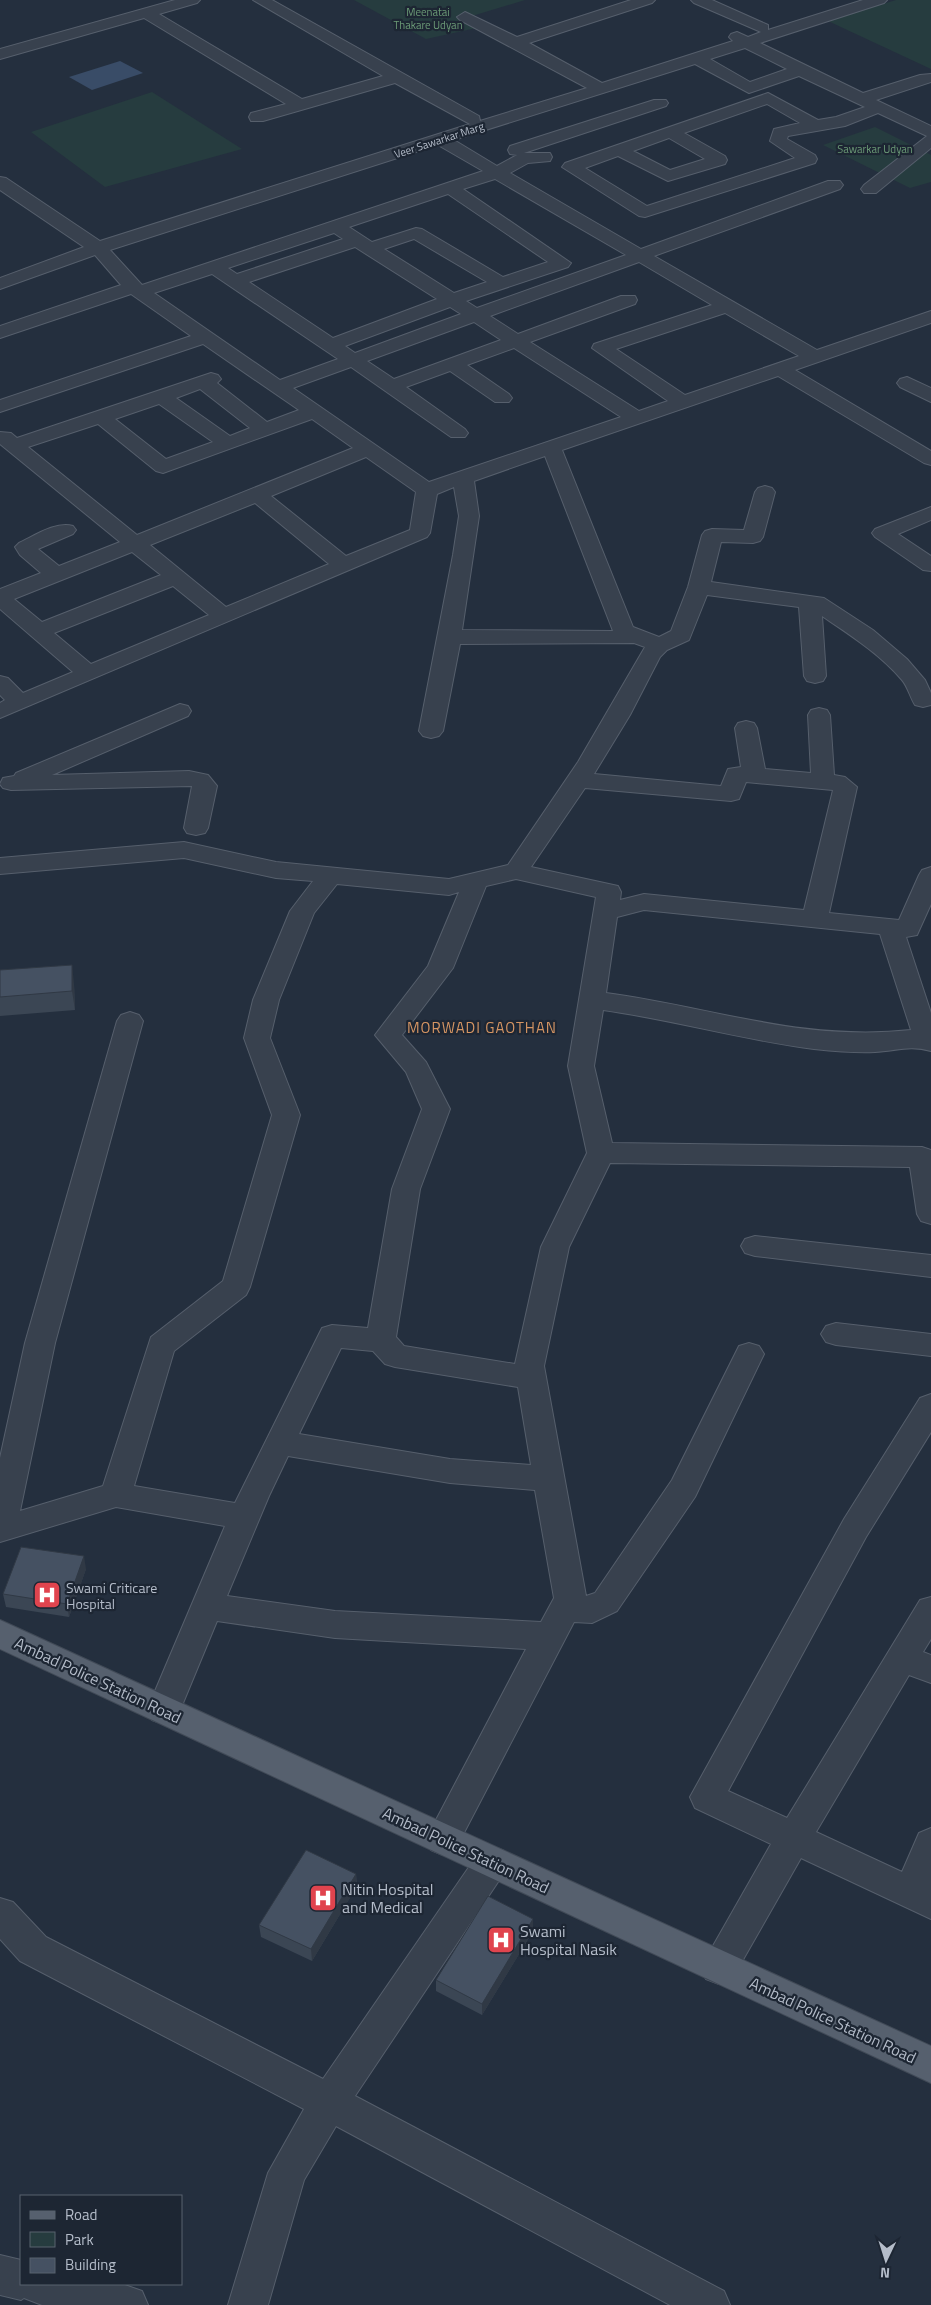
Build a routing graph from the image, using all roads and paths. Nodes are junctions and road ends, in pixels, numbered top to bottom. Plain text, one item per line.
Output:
1 (192, 0) edge
2 (261, 0) edge
3 (647, 0) edge
4 (698, 0) edge
5 (850, 0) edge
6 (879, 0) edge
7 (146, 13) junction
8 (465, 17) dead end
9 (762, 28) junction
10 (741, 40) junction
11 (516, 42) junction
12 (0, 54) edge
13 (697, 58) junction
14 (800, 70) junction
15 (397, 77) junction
16 (926, 78) dead end
17 (596, 86) junction
18 (862, 100) junction
19 (660, 103) dead end
20 (300, 104) junction
21 (879, 108) junction
22 (257, 117) dead end
23 (472, 120) junction
24 (816, 125) junction
25 (671, 132) junction
26 (931, 132) edge
27 (442, 140) junction
28 (931, 140) edge
29 (619, 150) junction
30 (544, 156) dead end
31 (479, 162) junction
32 (498, 172) junction
33 (0, 182) edge
34 (834, 185) dead end
35 (450, 188) junction
36 (870, 189) dead end
37 (335, 226) junction
38 (92, 244) junction
39 (364, 244) junction
40 (641, 256) junction
41 (214, 267) junction
42 (0, 270) edge
43 (586, 274) junction
44 (236, 281) junction
45 (501, 283) junction
46 (0, 284) edge
47 (136, 290) junction
48 (452, 300) junction
49 (727, 306) junction
50 (648, 313) junction
51 (476, 315) junction
52 (931, 317) edge
53 (0, 332) edge
54 (205, 337) junction
55 (516, 340) junction
56 (331, 345) junction
57 (815, 357) junction
58 (355, 361) junction
59 (452, 364) junction
60 (780, 369) junction
61 (907, 383) dead end
62 (392, 386) junction
63 (278, 388) junction
64 (161, 396) junction
65 (931, 396) edge
66 (502, 398) dead end
67 (683, 402) junction
68 (0, 406) edge
69 (313, 412) junction
70 (101, 417) junction
71 (637, 418) junction
72 (264, 430) junction
73 (458, 434) dead end
74 (7, 440) edge
75 (227, 443) junction
76 (551, 447) junction
77 (367, 449) junction
78 (931, 459) edge
79 (462, 477) junction
80 (427, 490) junction
81 (765, 492) dead end
82 (257, 495) junction
83 (931, 513) edge
84 (66, 530) dead end
85 (134, 543) junction
86 (931, 564) edge
87 (344, 565) junction
88 (56, 574) junction
89 (176, 577) junction
90 (699, 587) junction
91 (0, 598) edge
92 (810, 602) junction
93 (224, 616) junction
94 (39, 631) junction
95 (637, 636) junction
96 (451, 637) junction
97 (659, 645) junction
98 (88, 673) junction
99 (815, 676) dead end
100 (0, 683) edge
101 (923, 700) dead end
102 (10, 706) edge
103 (180, 711) dead end
104 (819, 715) dead end
105 (746, 728) dead end
106 (431, 730) dead end
107 (754, 776) junction
108 (580, 780) junction
109 (823, 781) junction
110 (6, 786) edge
111 (196, 828) dead end
112 (0, 866) edge
113 (516, 871) junction
114 (931, 875) edge
115 (330, 876) junction
116 (476, 881) junction
117 (606, 912) junction
118 (815, 919) junction
119 (890, 927) junction
120 (592, 1000) junction
121 (130, 1021) dead end
122 (928, 1040) edge
123 (600, 1152) junction
124 (931, 1214) edge
125 (755, 1246) dead end
126 (931, 1266) edge
127 (836, 1334) dead end
128 (381, 1340) junction
129 (931, 1345) edge
130 (749, 1354) dead end
131 (531, 1378) junction
132 (931, 1406) edge
133 (279, 1443) junction
134 (548, 1479) junction
135 (116, 1495) junction
136 (245, 1516) junction
137 (0, 1529) edge
138 (208, 1606) junction
139 (564, 1608) junction
140 (931, 1610) edge
141 (0, 1634) edge
142 (549, 1636) junction
143 (917, 1663) edge
144 (164, 1710) junction
145 (443, 1839) junction
146 (793, 1839) junction
147 (931, 1844) edge
148 (492, 1862) junction
149 (921, 1898) edge
150 (0, 1914) edge
151 (719, 1967) junction
152 (931, 2065) edge
153 (329, 2102) junction
154 (0, 2275) edge
155 (20, 2280) edge
156 (40, 2285) edge
157 (128, 2305) edge
158 (248, 2305) edge
159 (710, 2305) edge

1 - 7 street
2 - 15 street
3 - 11 street
4 - 9 street
5 - 9 street, Veer Sawarkar Marg
6 - 10 street, Veer Sawarkar Marg
7 - 12 street
7 - 20 street
8 - 11 street
9 - 10 street, Veer Sawarkar Marg
10 - 13 street, Veer Sawarkar Marg
10 - 14 street
10 - 17 street, Veer Sawarkar Marg
11 - 17 street
13 - 14 street
13 - 17 street, Veer Sawarkar Marg
14 - 18 street
15 - 20 street
15 - 23 street
16 - 18 street
17 - 23 street, Veer Sawarkar Marg
17 - 27 street, Veer Sawarkar Marg
18 - 21 street
19 - 31 street
20 - 22 street
21 - 24 street
21 - 26 street
23 - 38 street, Veer Sawarkar Marg
24 - 25 street
24 - 29 street
25 - 29 street
25 - 29 street
27 - 31 street
27 - 38 street, Veer Sawarkar Marg
28 - 36 street
30 - 32 street
31 - 32 street
32 - 35 street
32 - 40 street
33 - 38 street
34 - 40 street
35 - 37 street
35 - 45 street
37 - 39 street
37 - 41 street
38 - 42 street, Veer Sawarkar Marg
38 - 46 street, Veer Sawarkar Marg
38 - 47 street
39 - 44 street
39 - 45 street
39 - 48 street
40 - 43 street
40 - 49 street
41 - 44 street
41 - 47 street
43 - 50 street
43 - 51 street
44 - 56 street
45 - 48 street
47 - 53 street
47 - 54 street
48 - 51 street
48 - 56 street
49 - 50 street
49 - 57 street
50 - 55 street
50 - 67 street
51 - 55 street
51 - 58 street
52 - 57 street
54 - 63 street
54 - 68 street
55 - 59 street
55 - 71 street
56 - 58 street
57 - 60 street
58 - 62 street
58 - 63 street
59 - 62 street
59 - 66 street
60 - 67 street
60 - 78 street
61 - 65 street
62 - 73 street
63 - 69 street
64 - 70 street
64 - 72 street
64 - 75 street
67 - 71 street
69 - 72 street
69 - 77 street
70 - 74 street
70 - 75 street
71 - 76 street
72 - 75 street
74 - 85 street
76 - 79 street
76 - 95 street
77 - 80 street
77 - 82 street
79 - 80 street
79 - 96 street
80 - 87 street
81 - 90 street
82 - 85 street
82 - 87 street
83 - 86 street
84 - 88 street
85 - 88 street
85 - 89 street
87 - 93 street
88 - 91 street
89 - 93 street
89 - 94 street
90 - 92 street
90 - 97 street
91 - 94 street
92 - 99 street
92 - 101 street
93 - 98 street
94 - 98 street
95 - 96 street
95 - 97 street
96 - 106 street
97 - 108 street
98 - 102 street
100 - 102 street
103 - 110 street
104 - 109 street
105 - 107 street
107 - 108 street
107 - 109 street
108 - 113 street
109 - 118 street
110 - 111 street
112 - 115 street
113 - 116 street
113 - 117 street
114 - 119 street
115 - 116 street
115 - 135 street
116 - 128 street
117 - 118 street
117 - 120 street
118 - 119 street
119 - 122 street
120 - 122 street
120 - 123 street
121 - 137 street
123 - 124 street
123 - 131 street
125 - 126 street
127 - 129 street
128 - 131 street
128 - 133 street
130 - 139 street
131 - 134 street
132 - 146 street
133 - 134 street
133 - 136 street
134 - 139 street
135 - 136 street
135 - 137 street
136 - 138 street
138 - 142 street
138 - 144 street
139 - 142 street
140 - 143 street
141 - 144 main road, Ambad Police Station Road
142 - 145 street
143 - 146 street
144 - 145 main road, Ambad Police Station Road
145 - 148 main road, Ambad Police Station Road
146 - 149 street
146 - 151 street
147 - 149 street
148 - 151 main road, Ambad Police Station Road
148 - 153 street
150 - 153 street
151 - 152 main road, Ambad Police Station Road
153 - 158 street
153 - 159 street
154 - 155 street
156 - 157 street

